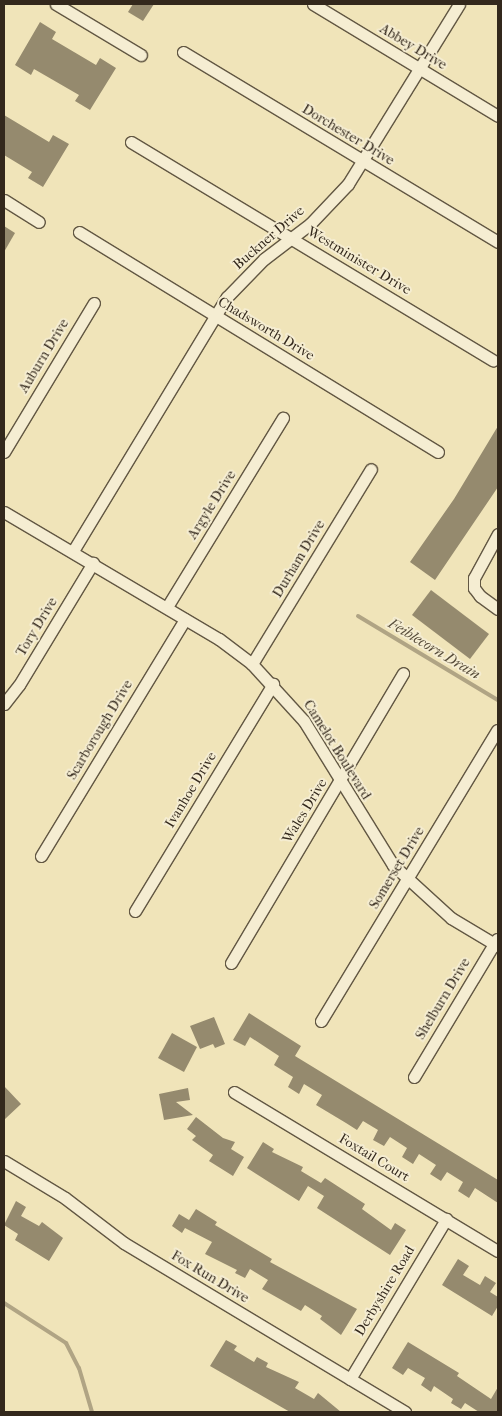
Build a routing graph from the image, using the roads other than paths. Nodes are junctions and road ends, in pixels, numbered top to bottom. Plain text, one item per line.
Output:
1 (56, 4) edge
2 (313, 4) edge
3 (459, 4) edge
4 (183, 52) dead end
5 (141, 54) dead end
6 (420, 69) junction
7 (498, 116) edge
8 (131, 142) dead end
9 (363, 162) junction
10 (4, 200) edge
11 (39, 222) dead end
12 (79, 232) dead end
13 (292, 238) junction
14 (498, 242) edge
15 (94, 303) dead end
16 (215, 316) junction
17 (493, 360) dead end
18 (283, 418) dead end
19 (4, 452) edge
20 (438, 452) dead end
21 (371, 469) dead end
22 (4, 512) edge
23 (498, 534) edge
24 (73, 551) junction
25 (93, 563) junction
26 (167, 607) junction
27 (498, 609) edge
28 (185, 618) junction
29 (252, 664) junction
30 (404, 673) dead end
31 (273, 684) junction
32 (4, 704) edge
33 (497, 730) edge
34 (341, 781) junction
35 (41, 856) dead end
36 (408, 880) junction
37 (135, 911) dead end
38 (497, 942) edge
39 (231, 963) dead end
40 (321, 1021) dead end
41 (414, 1077) dead end
42 (234, 1092) dead end
43 (4, 1161) edge
44 (446, 1219) junction
45 (498, 1251) edge
46 (350, 1379) junction
47 (405, 1412) edge

1 - 5 street
2 - 6 street, Abbey Drive
3 - 6 street, Buckner Drive
4 - 9 street, Dorchester Drive
6 - 7 street, Abbey Drive
6 - 9 street, Buckner Drive
8 - 13 street, Westminister Drive
9 - 13 street, Buckner Drive
9 - 14 street, Dorchester Drive
10 - 11 street
12 - 16 street, Chadsworth Drive
13 - 16 street, Buckner Drive
13 - 17 street, Westminister Drive
15 - 19 street, Auburn Drive
16 - 20 street, Chadsworth Drive
16 - 24 street, Buckner Drive
18 - 26 street, Argyle Drive
21 - 29 street, Durham Drive
22 - 24 street, Camelot Boulevard
23 - 27 street
24 - 25 street, Camelot Boulevard
25 - 26 street, Camelot Boulevard
25 - 32 street, Tory Drive
26 - 28 street, Camelot Boulevard
28 - 29 street, Camelot Boulevard
28 - 35 street, Scarborough Drive
29 - 31 street, Camelot Boulevard
30 - 34 street, Wales Drive
31 - 34 street, Camelot Boulevard
31 - 37 street, Ivanhoe Drive
33 - 36 street, Somerset Drive
34 - 36 street, Camelot Boulevard
34 - 39 street, Wales Drive
36 - 38 street, Camelot Boulevard
36 - 40 street, Somerset Drive
38 - 41 street, Shelburn Drive
42 - 44 street, Foxtail Court
43 - 46 street, Fox Run Drive
44 - 45 street, Foxtail Court
44 - 46 street, Derbyshire Road
46 - 47 street, Fox Run Drive

